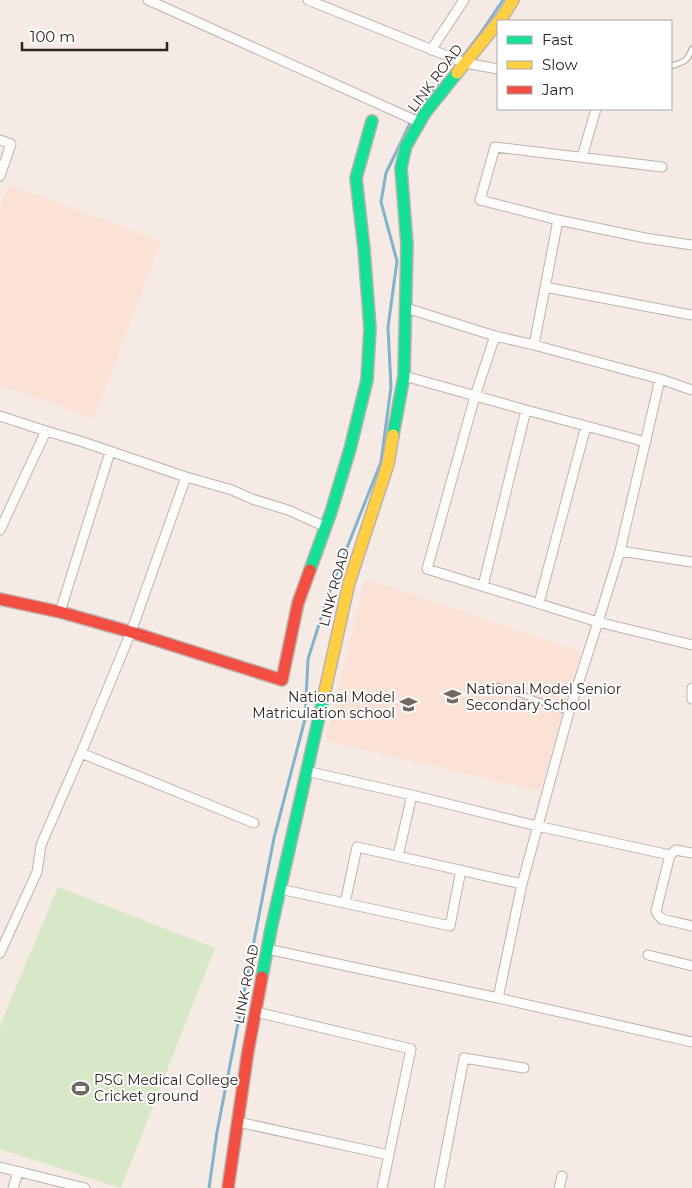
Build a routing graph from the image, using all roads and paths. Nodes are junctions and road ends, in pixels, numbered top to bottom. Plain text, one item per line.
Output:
1 (148, 0) edge
2 (308, 0) edge
3 (464, 0) edge
4 (513, 0) edge
5 (499, 20) edge
6 (497, 23) edge
7 (692, 49) edge
8 (431, 50) junction
9 (461, 62) junction
10 (672, 66) edge
11 (497, 69) edge
12 (596, 110) edge
13 (414, 120) junction
14 (372, 121) dead end
15 (0, 140) edge
16 (582, 157) junction
17 (662, 167) dead end
18 (0, 176) edge
19 (558, 220) junction
20 (692, 245) edge
21 (544, 288) junction
22 (406, 308) junction
23 (692, 316) edge
24 (495, 336) junction
25 (534, 345) junction
26 (404, 376) junction
27 (660, 380) junction
28 (692, 390) edge
29 (476, 396) junction
30 (526, 410) junction
31 (0, 416) edge
32 (586, 426) junction
33 (46, 431) junction
34 (646, 442) junction
35 (110, 452) junction
36 (186, 477) junction
37 (326, 526) junction
38 (0, 530) edge
39 (620, 551) junction
40 (692, 562) edge
41 (483, 586) junction
42 (0, 599) edge
43 (539, 603) junction
44 (60, 612) junction
45 (598, 622) junction
46 (131, 632) junction
47 (692, 645) edge
48 (498, 686) dead end
49 (692, 688) edge
50 (692, 698) edge
51 (568, 712) junction
52 (81, 753) junction
53 (306, 770) junction
54 (412, 795) junction
55 (254, 823) dead end
56 (537, 826) junction
57 (692, 853) edge
58 (670, 855) junction
59 (398, 856) junction
60 (461, 870) junction
61 (522, 884) junction
62 (280, 889) junction
63 (346, 903) junction
64 (692, 926) edge
65 (267, 949) junction
66 (0, 953) edge
67 (648, 955) dead end
68 (692, 966) edge
69 (498, 998) junction
70 (256, 1012) junction
71 (692, 1042) edge
72 (524, 1068) dead end
73 (238, 1122) junction
74 (389, 1155) junction
75 (0, 1167) edge
76 (18, 1172) junction
77 (562, 1176) dead end
78 (13, 1188) edge
79 (81, 1188) edge
80 (228, 1188) edge
81 (382, 1188) edge
82 (439, 1188) edge
83 (559, 1188) edge

1 - 13 street
2 - 8 street
3 - 8 street
4 - 5 street, LINK ROAD
6 - 9 street, LINK ROAD
7 - 10 lane
8 - 9 street
9 - 11 street
9 - 13 street, LINK ROAD
12 - 16 street
13 - 22 street, LINK ROAD
14 - 37 street
15 - 18 street
16 - 17 street
16 - 19 street
19 - 20 street
19 - 21 street
21 - 23 street
21 - 25 street
22 - 24 street
22 - 26 street, LINK ROAD
24 - 25 street
24 - 29 street
25 - 27 street
26 - 29 street
26 - 53 street, LINK ROAD
27 - 28 street
27 - 34 street
29 - 30 street
29 - 41 street
30 - 32 street
30 - 41 street
31 - 33 street
32 - 34 street
32 - 43 street
33 - 35 street
33 - 38 street
34 - 39 street
35 - 36 street
35 - 44 street
36 - 37 street
36 - 46 street
37 - 46 street
39 - 40 street
39 - 45 street
41 - 43 street
42 - 44 street
43 - 45 street
44 - 46 street
45 - 47 street
45 - 51 street
46 - 52 street
48 - 51 lane
49 - 50 street
51 - 56 street
52 - 55 street
52 - 66 street
53 - 54 street
53 - 62 street, LINK ROAD
54 - 56 street
54 - 59 street
56 - 58 street
56 - 61 street
57 - 58 street
58 - 64 street
59 - 60 street
59 - 63 street
60 - 61 street
60 - 63 street
61 - 69 street
62 - 63 street
62 - 65 street, LINK ROAD
65 - 69 street
65 - 70 street, LINK ROAD
67 - 68 street
69 - 71 street
70 - 73 street, LINK ROAD
70 - 74 street
72 - 82 street
73 - 74 street
73 - 80 street, LINK ROAD
74 - 81 street
75 - 76 street
76 - 78 street
76 - 79 street
77 - 83 street

